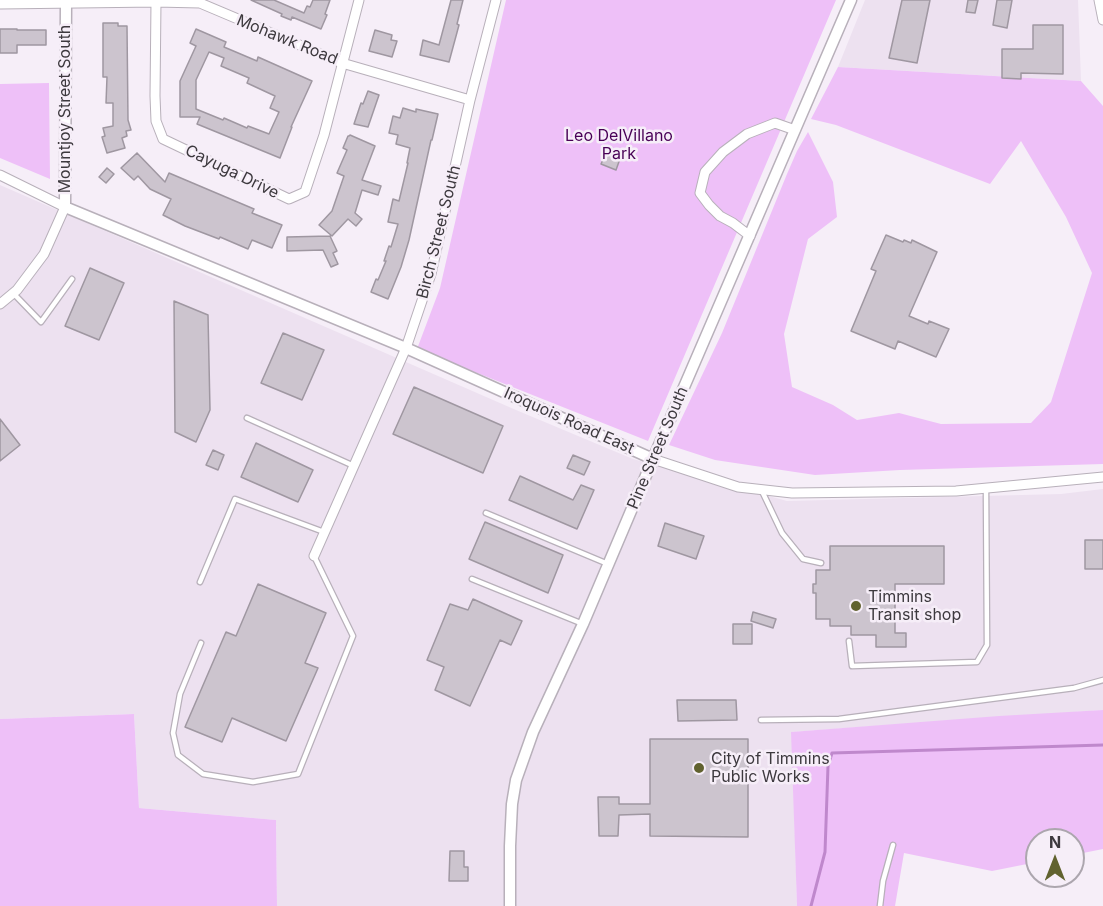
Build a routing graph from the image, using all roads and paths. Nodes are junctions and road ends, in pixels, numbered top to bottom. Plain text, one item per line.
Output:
1 (359, 0) edge
2 (496, 0) edge
3 (851, 0) edge
4 (1099, 0) edge
5 (66, 1) edge
6 (156, 2) junction
7 (201, 2) edge
8 (0, 4) edge
9 (1103, 20) edge
10 (342, 63) junction
11 (470, 100) junction
12 (795, 130) junction
13 (0, 175) edge
14 (65, 207) junction
15 (750, 236) junction
16 (72, 279) dead end
17 (13, 293) junction
18 (0, 304) edge
19 (406, 348) junction
20 (247, 417) dead end
21 (653, 459) junction
22 (354, 466) junction
23 (1103, 477) edge
24 (986, 488) junction
25 (761, 489) junction
26 (486, 513) dead end
27 (324, 532) junction
28 (314, 556) joint
29 (821, 563) dead end
30 (608, 564) junction
31 (472, 579) dead end
32 (200, 582) dead end
33 (583, 624) junction
34 (849, 641) dead end
35 (201, 643) dead end
36 (1103, 680) edge
37 (761, 720) dead end
38 (893, 845) dead end
39 (510, 906) edge
40 (880, 906) edge

1 - 10 street
2 - 11 street, Birch Street South
3 - 12 street, Pine Street South
4 - 9 street
5 - 6 street, Mohawk Road
5 - 8 street, Mohawk Road
5 - 14 street, Mountjoy Street South
6 - 7 street, Mohawk Road
6 - 10 street, Cayuga Drive
7 - 10 street, Mohawk Road
10 - 11 street, Mohawk Road
11 - 19 street, Birch Street South
12 - 15 street, Pine Street South
12 - 15 street
13 - 14 street
14 - 17 street, Mountjoy Street South
14 - 19 street, Iroquois Road East
15 - 21 street, Pine Street South
16 - 17 lane
17 - 18 street, Mountjoy Street South
19 - 21 street, Iroquois Road East
19 - 22 street, Birch Street South
20 - 22 lane
21 - 25 street, Iroquois Road East
21 - 30 street, Pine Street South
22 - 27 street, Birch Street South
23 - 24 street, Iroquois Road East
24 - 25 street, Iroquois Road East
24 - 34 lane
25 - 29 lane
26 - 30 lane
27 - 28 street, Birch Street South
27 - 32 lane
28 - 35 lane
30 - 33 street, Pine Street South
31 - 33 lane
33 - 39 street, Pine Street South
36 - 37 lane
38 - 40 lane

